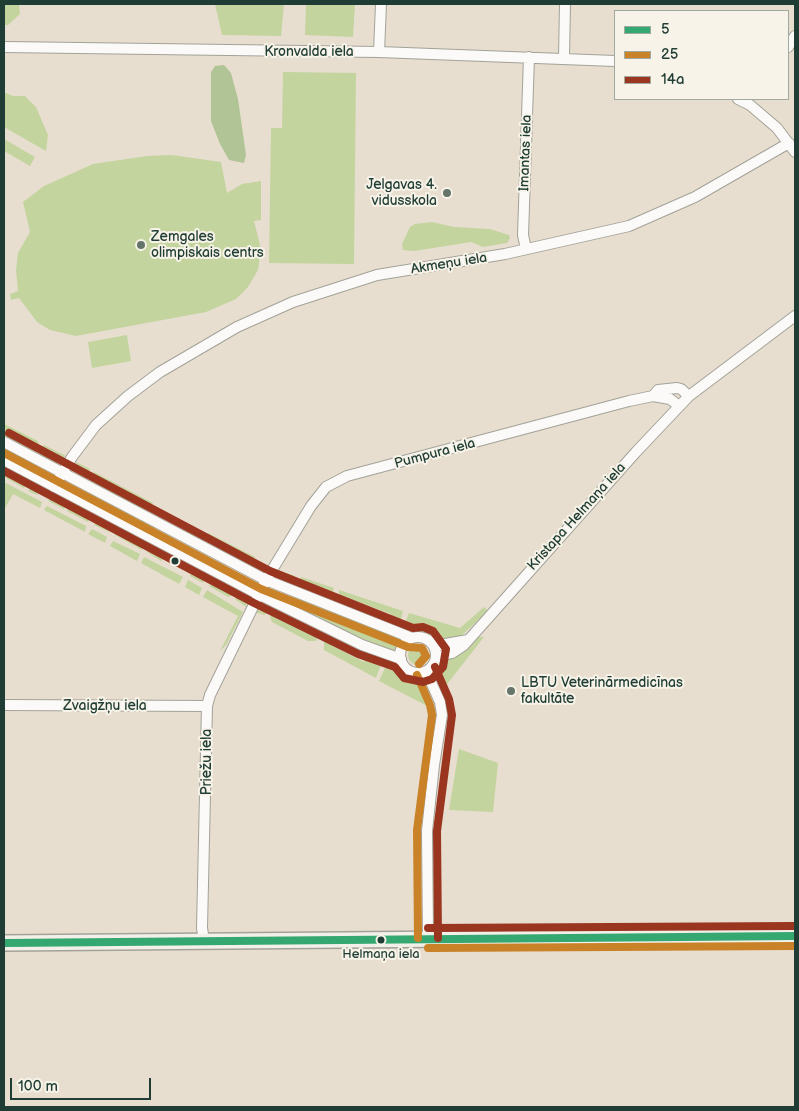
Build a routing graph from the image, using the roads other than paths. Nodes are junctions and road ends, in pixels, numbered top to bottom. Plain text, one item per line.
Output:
1 (382, 4) edge
2 (565, 4) edge
3 (7, 48) edge
4 (379, 52) junction
5 (529, 57) junction
6 (564, 58) junction
7 (4, 59) edge
8 (614, 61) edge
9 (751, 102) edge
10 (789, 143) junction
11 (795, 152) edge
12 (526, 249) junction
13 (795, 316) edge
14 (653, 396) junction
15 (689, 396) junction
16 (679, 406) junction
17 (4, 442) edge
18 (4, 460) edge
19 (62, 473) junction
20 (54, 487) junction
21 (266, 580) junction
22 (258, 594) junction
23 (412, 638) junction
24 (468, 640) junction
25 (434, 646) junction
26 (436, 658) junction
27 (401, 660) junction
28 (426, 671) junction
29 (4, 705) edge
30 (207, 706) junction
31 (795, 936) edge
32 (428, 938) junction
33 (204, 941) junction
34 (4, 943) edge

1 - 4 street
2 - 6 street
3 - 4 street, Kronvalda iela
3 - 7 street
4 - 5 street, Kronvalda iela
5 - 6 street, Kronvalda iela
5 - 12 street, Imantas iela
6 - 8 street, Kronvalda iela
9 - 10 street
10 - 11 street
10 - 12 street, Akmeņu iela
12 - 19 street, Akmeņu iela
13 - 15 street
14 - 15 street, Pumpura iela
14 - 16 street
14 - 21 street, Pumpura iela
15 - 16 street, Kristapa Helmaņa iela
16 - 24 street, Kristapa Helmaņa iela
17 - 19 street
18 - 20 street
19 - 20 street, Akmeņu iela
19 - 21 street
20 - 22 street
21 - 22 street, Pumpura iela
21 - 23 street
22 - 27 street
22 - 30 street, Priežu iela
23 - 25 street
23 - 27 street
24 - 25 street
24 - 26 street, Kristapa Helmaņa iela
25 - 26 street
26 - 28 street
27 - 28 street
28 - 32 street
29 - 30 street, Zvaigžņu iela
30 - 33 street, Priežu iela
31 - 32 main road
32 - 33 main road
33 - 34 main road

